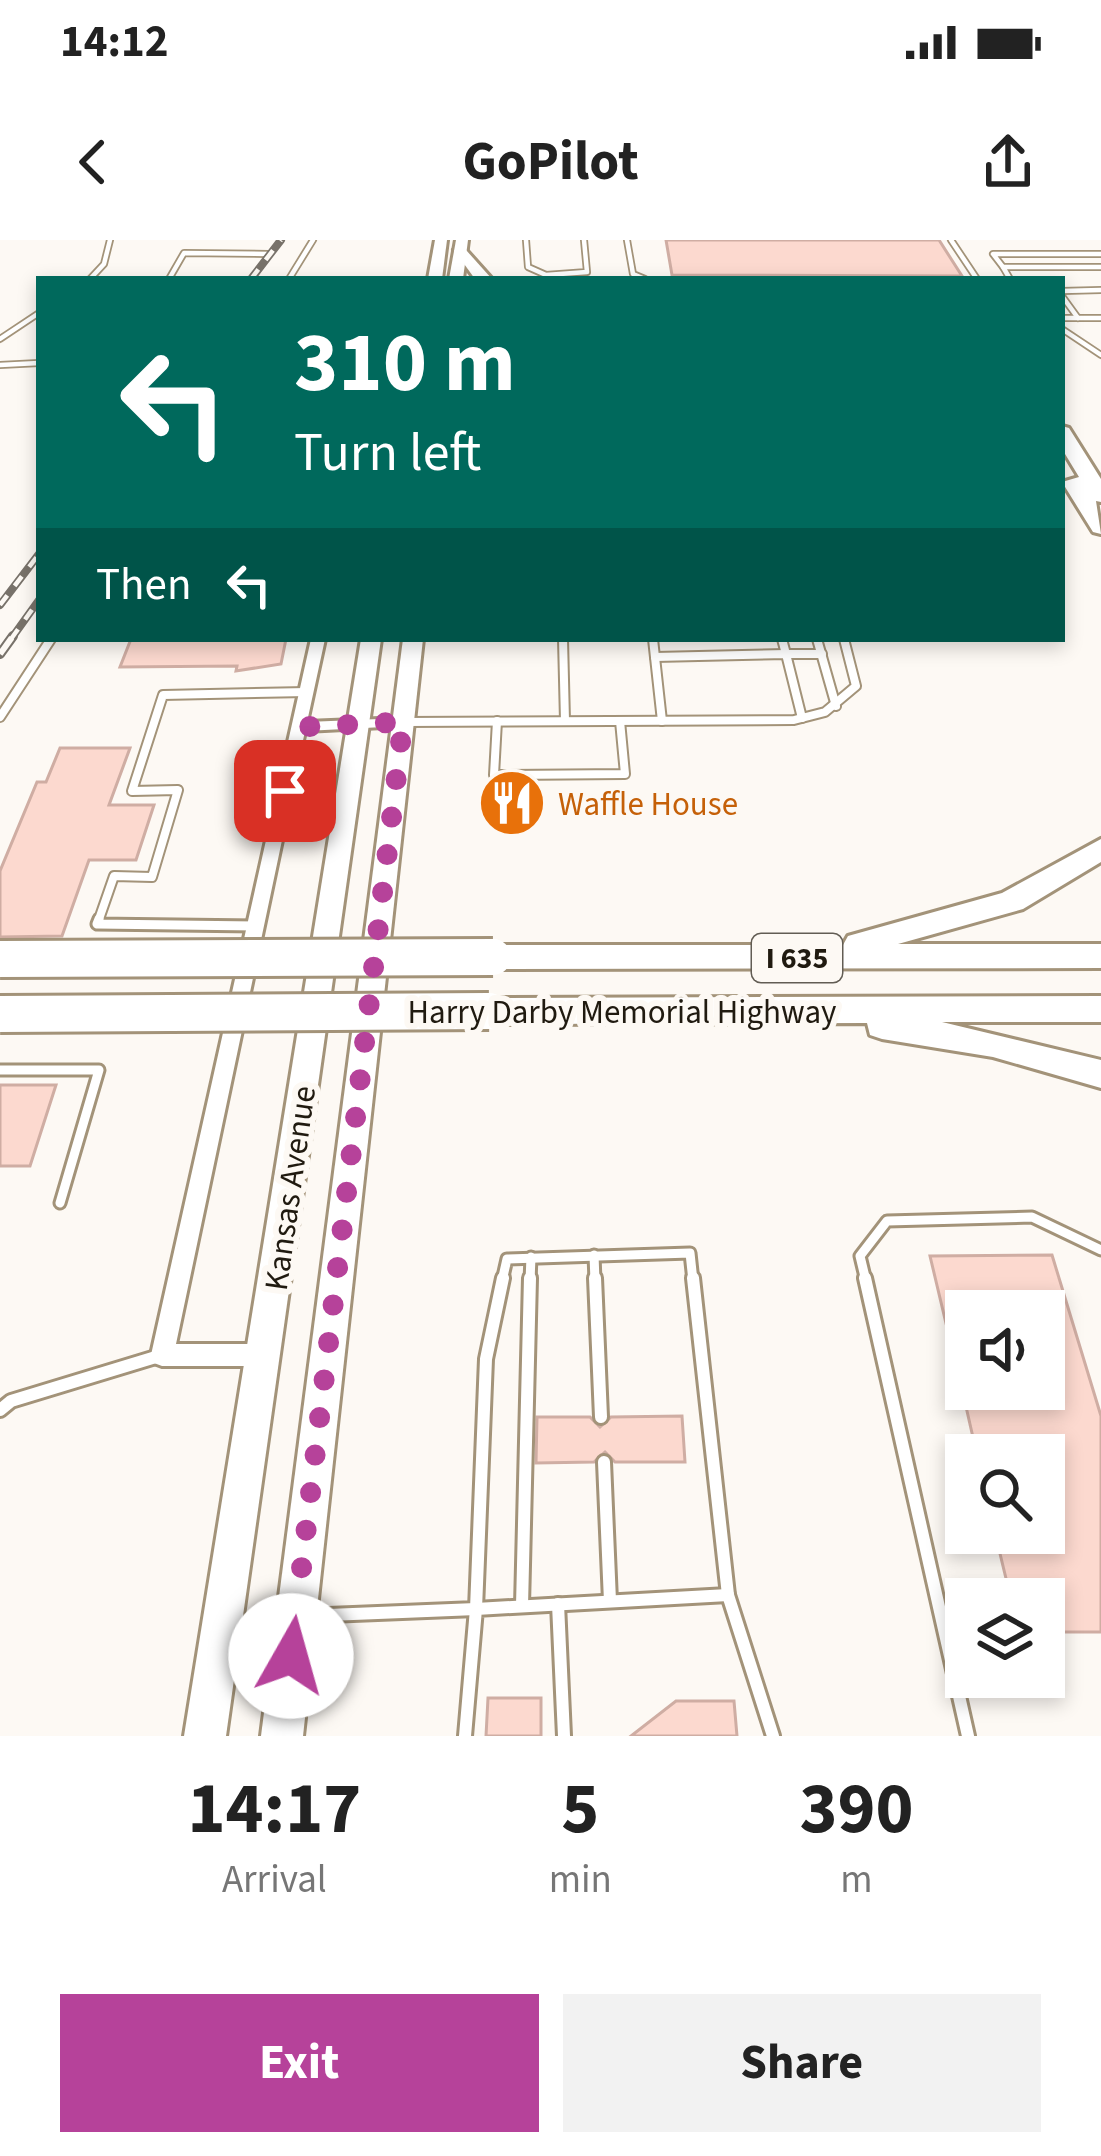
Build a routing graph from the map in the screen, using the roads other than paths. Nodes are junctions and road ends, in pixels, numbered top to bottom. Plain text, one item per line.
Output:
1 (110, 240) edge
2 (313, 240) edge
3 (441, 240) edge
4 (526, 240) edge
5 (584, 240) edge
6 (627, 240) edge
7 (951, 240) edge
8 (460, 247) edge
9 (268, 254) dead end
10 (1101, 254) edge
11 (1003, 267) junction
12 (1101, 267) edge
13 (93, 276) edge
14 (171, 276) edge
15 (291, 276) edge
16 (435, 276) edge
17 (482, 276) edge
18 (638, 276) edge
19 (975, 276) edge
20 (1008, 276) edge
21 (1101, 290) edge
22 (1065, 293) edge
23 (1065, 298) edge
24 (36, 315) edge
25 (1065, 318) edge
26 (1078, 318) junction
27 (1101, 318) edge
28 (1065, 331) edge
29 (0, 339) edge
30 (1101, 355) edge
31 (36, 363) edge
32 (0, 365) edge
33 (1065, 437) edge
34 (1065, 470) edge
35 (1101, 496) edge
36 (1101, 527) edge
37 (49, 642) edge
38 (317, 642) edge
39 (370, 642) edge
40 (413, 642) edge
41 (563, 642) edge
42 (653, 642) edge
43 (758, 642) edge
44 (783, 642) edge
45 (819, 642) edge
46 (845, 642) edge
47 (786, 654) junction
48 (822, 654) junction
49 (760, 655) junction
50 (655, 657) junction
51 (307, 692) junction
52 (836, 706) junction
53 (0, 717) edge
54 (802, 718) junction
55 (497, 721) junction
56 (565, 721) junction
57 (620, 721) junction
58 (662, 721) junction
59 (403, 722) junction
60 (356, 725) junction
61 (300, 727) junction
62 (1101, 849) edge
63 (256, 926) junction
64 (1101, 956) edge
65 (802, 958) junction
66 (0, 959) edge
67 (1101, 1009) edge
68 (786, 1010) junction
69 (0, 1014) edge
70 (0, 1070) edge
71 (1101, 1074) edge
72 (60, 1203) dead end
73 (1101, 1250) edge
74 (595, 1255) junction
75 (531, 1257) junction
76 (162, 1355) junction
77 (265, 1355) junction
78 (0, 1410) edge
79 (601, 1417) dead end
80 (604, 1462) dead end
81 (728, 1594) junction
82 (610, 1601) junction
83 (558, 1604) junction
84 (522, 1606) junction
85 (476, 1609) junction
86 (296, 1617) junction
87 (205, 1736) edge
88 (282, 1736) edge
89 (465, 1736) edge
90 (564, 1736) edge
91 (773, 1736) edge
92 (968, 1736) edge

1 - 13 lane
2 - 15 lane
3 - 16 main road
4 - 5 lane
6 - 18 lane
7 - 19 lane
8 - 17 highway
9 - 14 lane
10 - 11 lane
11 - 12 lane
11 - 20 lane
21 - 22 lane
23 - 26 lane
24 - 29 lane
25 - 26 lane
26 - 27 lane
28 - 30 lane
31 - 32 lane
33 - 35 highway
34 - 36 highway
37 - 53 lane
38 - 51 street
39 - 60 main road, Kansas Avenue
40 - 59 main road, Kansas Avenue
41 - 56 lane
42 - 50 lane
43 - 49 lane
44 - 47 lane
45 - 48 lane
46 - 52 lane
47 - 48 lane
47 - 49 lane
47 - 54 lane
48 - 52 lane
49 - 50 lane
50 - 58 lane
51 - 61 street
51 - 63 lane
52 - 54 lane
54 - 58 lane
55 - 56 lane
55 - 57 lane
55 - 59 lane
56 - 57 lane
57 - 58 lane
59 - 60 street
59 - 86 main road, Kansas Avenue
60 - 61 street
60 - 77 main road, Kansas Avenue
61 - 63 street
62 - 65 highway
63 - 76 street
64 - 65 highway, Harry Darby Memorial Highway / I 635
65 - 66 highway, Harry Darby Memorial Highway / I 635, bridge
67 - 68 highway, Harry Darby Memorial Highway / I 635
68 - 69 highway, Harry Darby Memorial Highway / I 635, bridge
68 - 71 highway
70 - 72 lane
73 - 92 lane
74 - 75 lane
74 - 79 lane
74 - 81 lane
75 - 84 lane
75 - 85 lane
76 - 77 street
76 - 78 lane
77 - 87 main road, Kansas Avenue
80 - 82 lane
81 - 82 lane
81 - 91 lane
82 - 83 lane
83 - 84 lane
83 - 90 lane
84 - 85 lane
85 - 86 lane
85 - 89 lane
86 - 88 main road, Kansas Avenue

